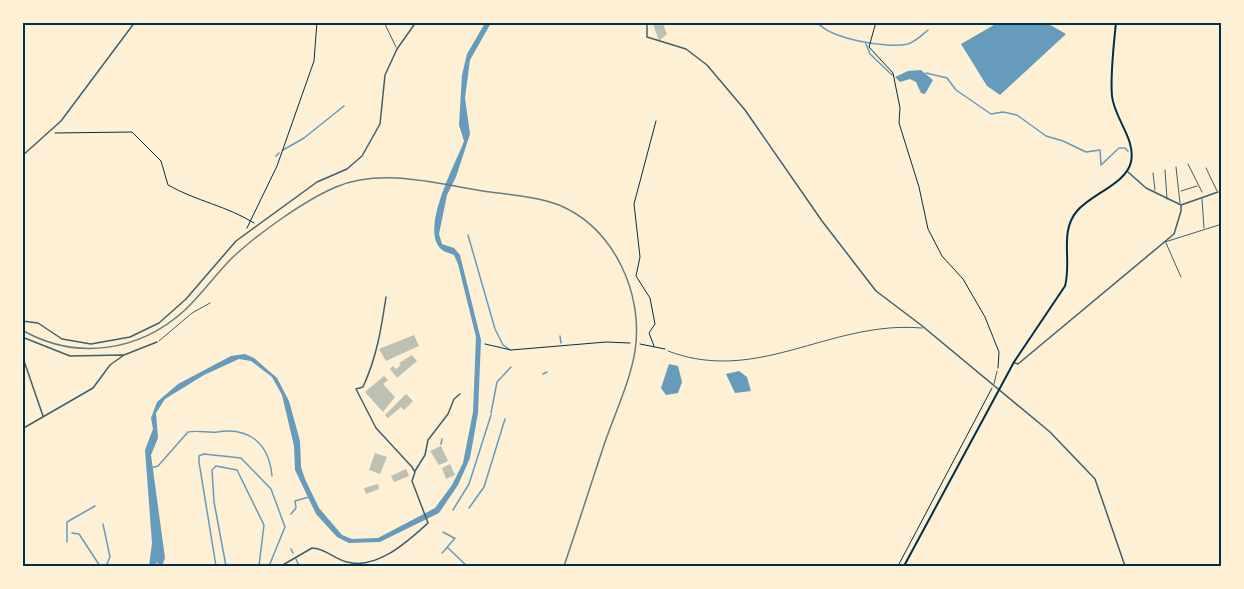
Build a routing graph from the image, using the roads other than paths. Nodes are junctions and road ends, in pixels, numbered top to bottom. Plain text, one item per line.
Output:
1 (135, 22) edge
2 (384, 22) edge
3 (416, 22) edge
4 (647, 22) edge
5 (1116, 22) edge
6 (397, 49) junction
7 (22, 156) edge
8 (1188, 164) dead end
9 (1176, 167) dead end
10 (1206, 168) dead end
11 (1165, 170) dead end
12 (1127, 172) junction
13 (1153, 173) dead end
14 (1199, 186) junction
15 (1179, 191) junction
16 (1155, 192) junction
17 (1202, 192) dead end
18 (1218, 192) joint
19 (1202, 198) junction
20 (1167, 199) junction
21 (1180, 205) junction
22 (1221, 224) edge
23 (1204, 230) junction
24 (1165, 242) junction
25 (1181, 277) dead end
26 (386, 297) dead end
27 (210, 303) dead end
28 (22, 321) edge
29 (924, 327) junction
30 (22, 337) edge
31 (157, 342) joint
32 (668, 351) road end
33 (22, 355) edge
34 (124, 355) junction
35 (1014, 362) junction
36 (998, 371) road end
37 (994, 385) junction
38 (999, 390) junction
39 (460, 394) dead end
40 (43, 417) junction
41 (22, 429) edge
42 (415, 472) junction
43 (280, 567) edge
44 (904, 567) edge
45 (1125, 567) edge

1 - 7 street
2 - 6 lane
3 - 6 street
4 - 29 street
5 - 12 main road
6 - 28 street
8 - 14 lane
9 - 15 lane
10 - 18 lane
11 - 20 lane
12 - 16 street
12 - 35 main road
13 - 16 lane
14 - 15 lane
14 - 17 lane
15 - 21 lane
16 - 20 street
18 - 19 street
19 - 21 street
19 - 23 lane
20 - 21 street
21 - 24 street
22 - 23 lane
23 - 24 lane
24 - 25 lane
24 - 35 street
26 - 42 street
27 - 31 lane
29 - 32 lane
29 - 37 street
30 - 34 street
31 - 34 street
33 - 40 street
34 - 40 street
35 - 38 main road
36 - 37 lane
37 - 38 street
38 - 44 main road
38 - 45 street
39 - 42 street
40 - 41 street
42 - 43 street

